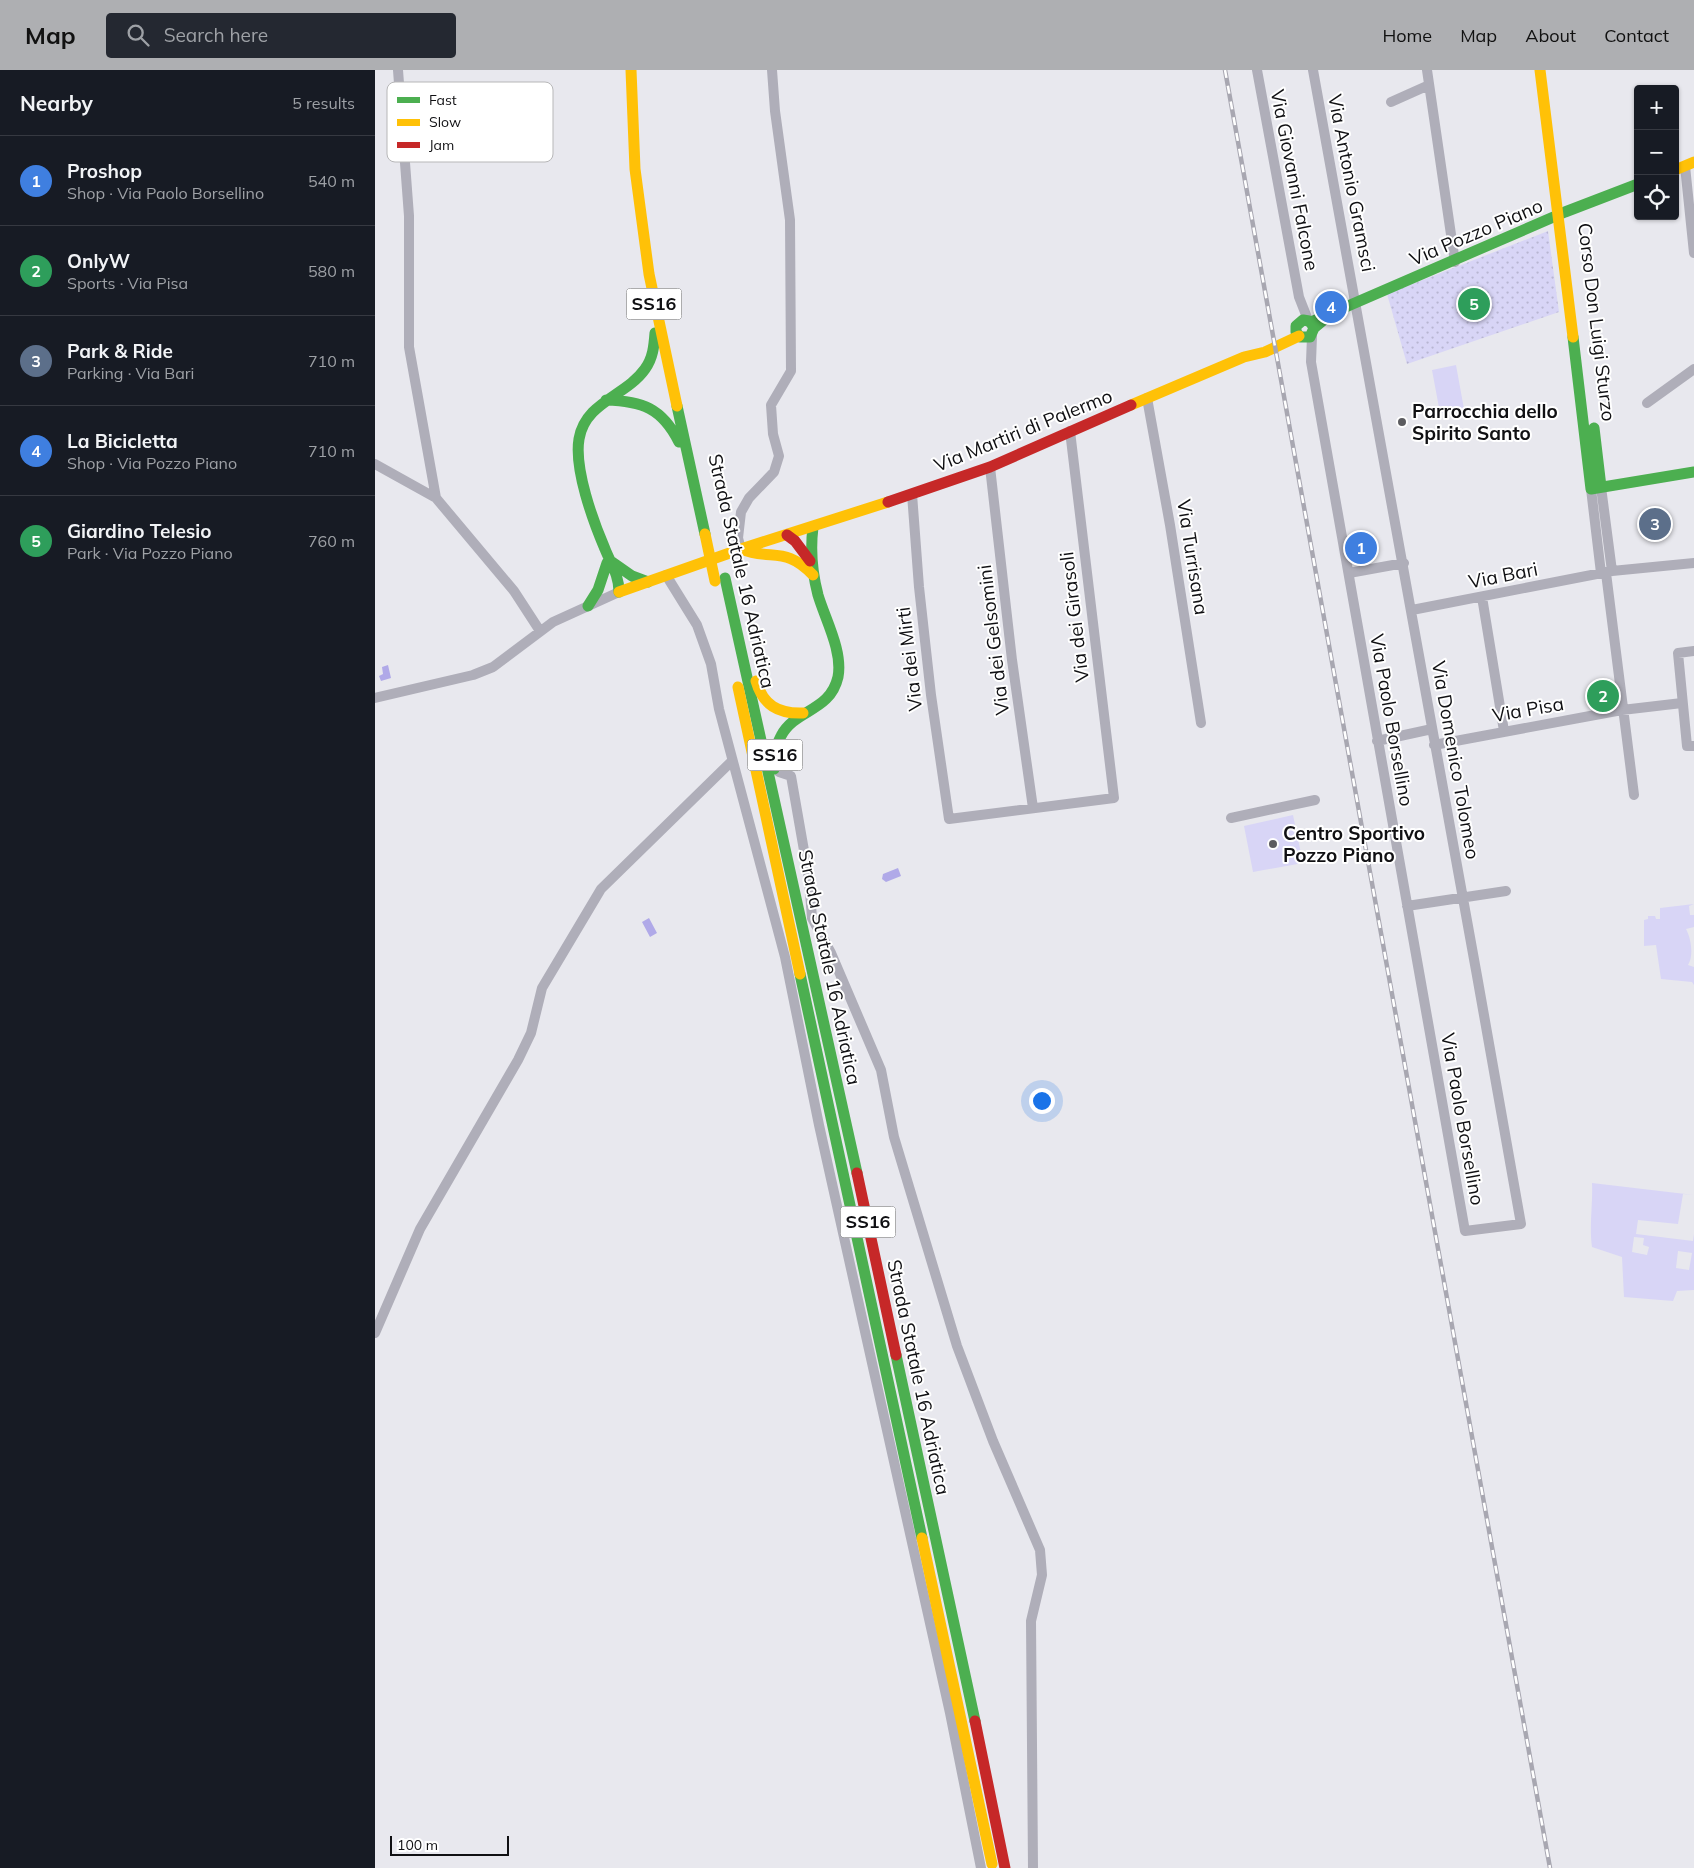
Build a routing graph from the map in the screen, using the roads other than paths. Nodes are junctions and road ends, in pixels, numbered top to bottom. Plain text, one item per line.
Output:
1 (631, 70) edge
2 (641, 70) edge
3 (772, 70) edge
4 (1257, 70) edge
5 (1313, 70) edge
6 (1427, 70) edge
7 (1540, 70) edge
8 (1549, 70) edge
9 (1429, 86) junction
10 (1391, 102) dead end
11 (405, 162) edge
12 (1685, 166) edge
13 (1634, 186) edge
14 (1562, 214) junction
15 (1694, 240) edge
16 (1694, 253) edge
17 (1455, 262) junction
18 (649, 274) junction
19 (1357, 302) junction
20 (1305, 329) junction
21 (1244, 357) joint
22 (1694, 369) edge
23 (1147, 398) junction
24 (606, 400) junction
25 (1647, 403) dead end
26 (1070, 432) junction
27 (375, 464) edge
28 (990, 467) junction
29 (1694, 472) edge
30 (692, 473) junction
31 (1596, 488) junction
32 (912, 494) junction
33 (437, 498) junction
34 (813, 527) junction
35 (710, 534) junction
36 (787, 535) junction
37 (741, 549) junction
38 (794, 557) junction
39 (810, 561) junction
40 (609, 562) junction
41 (1404, 563) junction
42 (1694, 563) edge
43 (1606, 572) junction
44 (1349, 573) junction
45 (666, 575) junction
46 (813, 575) junction
47 (720, 580) junction
48 (648, 582) junction
49 (619, 592) junction
50 (1481, 597) junction
51 (731, 600) junction
52 (588, 606) junction
53 (1411, 610) junction
54 (540, 631) junction
55 (1694, 651) edge
56 (375, 698) edge
57 (1682, 703) junction
58 (1622, 710) junction
59 (803, 713) junction
60 (1201, 723) dead end
61 (1432, 729) junction
62 (1504, 732) junction
63 (1377, 741) junction
64 (1434, 745) junction
65 (1694, 746) edge
66 (731, 759) junction
67 (749, 762) dead end
68 (779, 772) dead end
69 (1633, 795) dead end
70 (1315, 800) dead end
71 (777, 807) junction
72 (1033, 808) junction
73 (1231, 818) dead end
74 (1506, 890) dead end
75 (1463, 897) junction
76 (1407, 906) junction
77 (1465, 1232) joint
78 (375, 1333) edge
79 (981, 1868) edge
80 (993, 1868) edge
81 (1005, 1868) edge
82 (1033, 1868) edge

1 - 18 main road, Strada Statale 16 Adriatica / SS16
2 - 35 main road, Strada Statale 16 Adriatica / SS16
3 - 37 street
4 - 20 street, Via Giovanni Falcone
5 - 19 street, Via Antonio Gramsci
6 - 9 street
7 - 14 main road, Corso Don Luigi Sturzo
8 - 14 main road, Corso Don Luigi Sturzo
9 - 10 street
9 - 17 street
11 - 33 street
12 - 15 street
13 - 14 main road, Via Pozzo Piano
14 - 17 main road, Via Pozzo Piano
14 - 31 main road, Corso Don Luigi Sturzo
15 - 16 street
17 - 19 main road, Via Pozzo Piano
18 - 24 main road, SS16
18 - 30 main road, Strada Statale 16 Adriatica / SS16
19 - 20 main road, Via Pozzo Piano
19 - 41 street, Via Domenico Tolomeo
20 - 21 main road, Via Pozzo Piano
20 - 44 street, Via Paolo Borsellino
21 - 23 main road, Via Martiri di Palermo
22 - 25 street
23 - 26 main road, Via Martiri di Palermo
23 - 60 street, Via Turrisana
24 - 30 main road, SS16
24 - 40 main road, SS16
26 - 28 main road, Via Martiri di Palermo
26 - 72 street, Via dei Girasoli
27 - 33 street
28 - 32 main road, Via Martiri di Palermo
28 - 72 street, Via dei Gelsomini
29 - 31 main road
30 - 35 main road, Strada Statale 16 Adriatica / SS16
31 - 43 street, Corso Don Luigi Sturzo
32 - 34 main road, Via Martiri di Palermo
32 - 72 street, Via dei Mirti
33 - 54 street
34 - 36 main road
34 - 39 main road, SS16
35 - 47 main road, Strada Statale 16 Adriatica / SS16
36 - 37 main road
36 - 38 main road, SS16
36 - 39 main road, SS16
37 - 38 main road
37 - 45 main road
38 - 46 main road, SS16
39 - 46 main road, SS16
40 - 48 main road
40 - 49 main road, SS16
40 - 52 main road, SS16
41 - 44 street
41 - 53 street, Via Domenico Tolomeo
42 - 43 street, Via Bari
43 - 50 street, Via Bari
43 - 58 street, Corso Don Luigi Sturzo
44 - 63 street, Via Paolo Borsellino
45 - 48 main road
45 - 66 street
46 - 59 main road, SS16
47 - 51 main road, Strada Statale 16 Adriatica / SS16
47 - 80 main road, Strada Statale 16 Adriatica / SS16
48 - 49 main road
49 - 52 street
50 - 53 street, Via Bari
50 - 62 street
51 - 59 main road, SS16
51 - 71 main road, Strada Statale 16 Adriatica / SS16
52 - 54 street
53 - 61 street, Via Domenico Tolomeo
54 - 56 street
55 - 57 street
57 - 58 street, Via Pisa
57 - 65 street
58 - 62 street, Via Pisa
58 - 69 street, Corso Don Luigi Sturzo
59 - 71 main road, SS16
61 - 63 street
61 - 64 street, Via Domenico Tolomeo
62 - 64 street, Via Pisa
63 - 76 street, Via Paolo Borsellino
64 - 75 street, Via Domenico Tolomeo
66 - 67 street
66 - 78 street
66 - 79 street
68 - 82 street
70 - 73 street
71 - 81 main road, Strada Statale 16 Adriatica / SS16
74 - 75 street
75 - 76 street
75 - 77 street, Via Domenico Tolomeo
76 - 77 street, Via Paolo Borsellino

